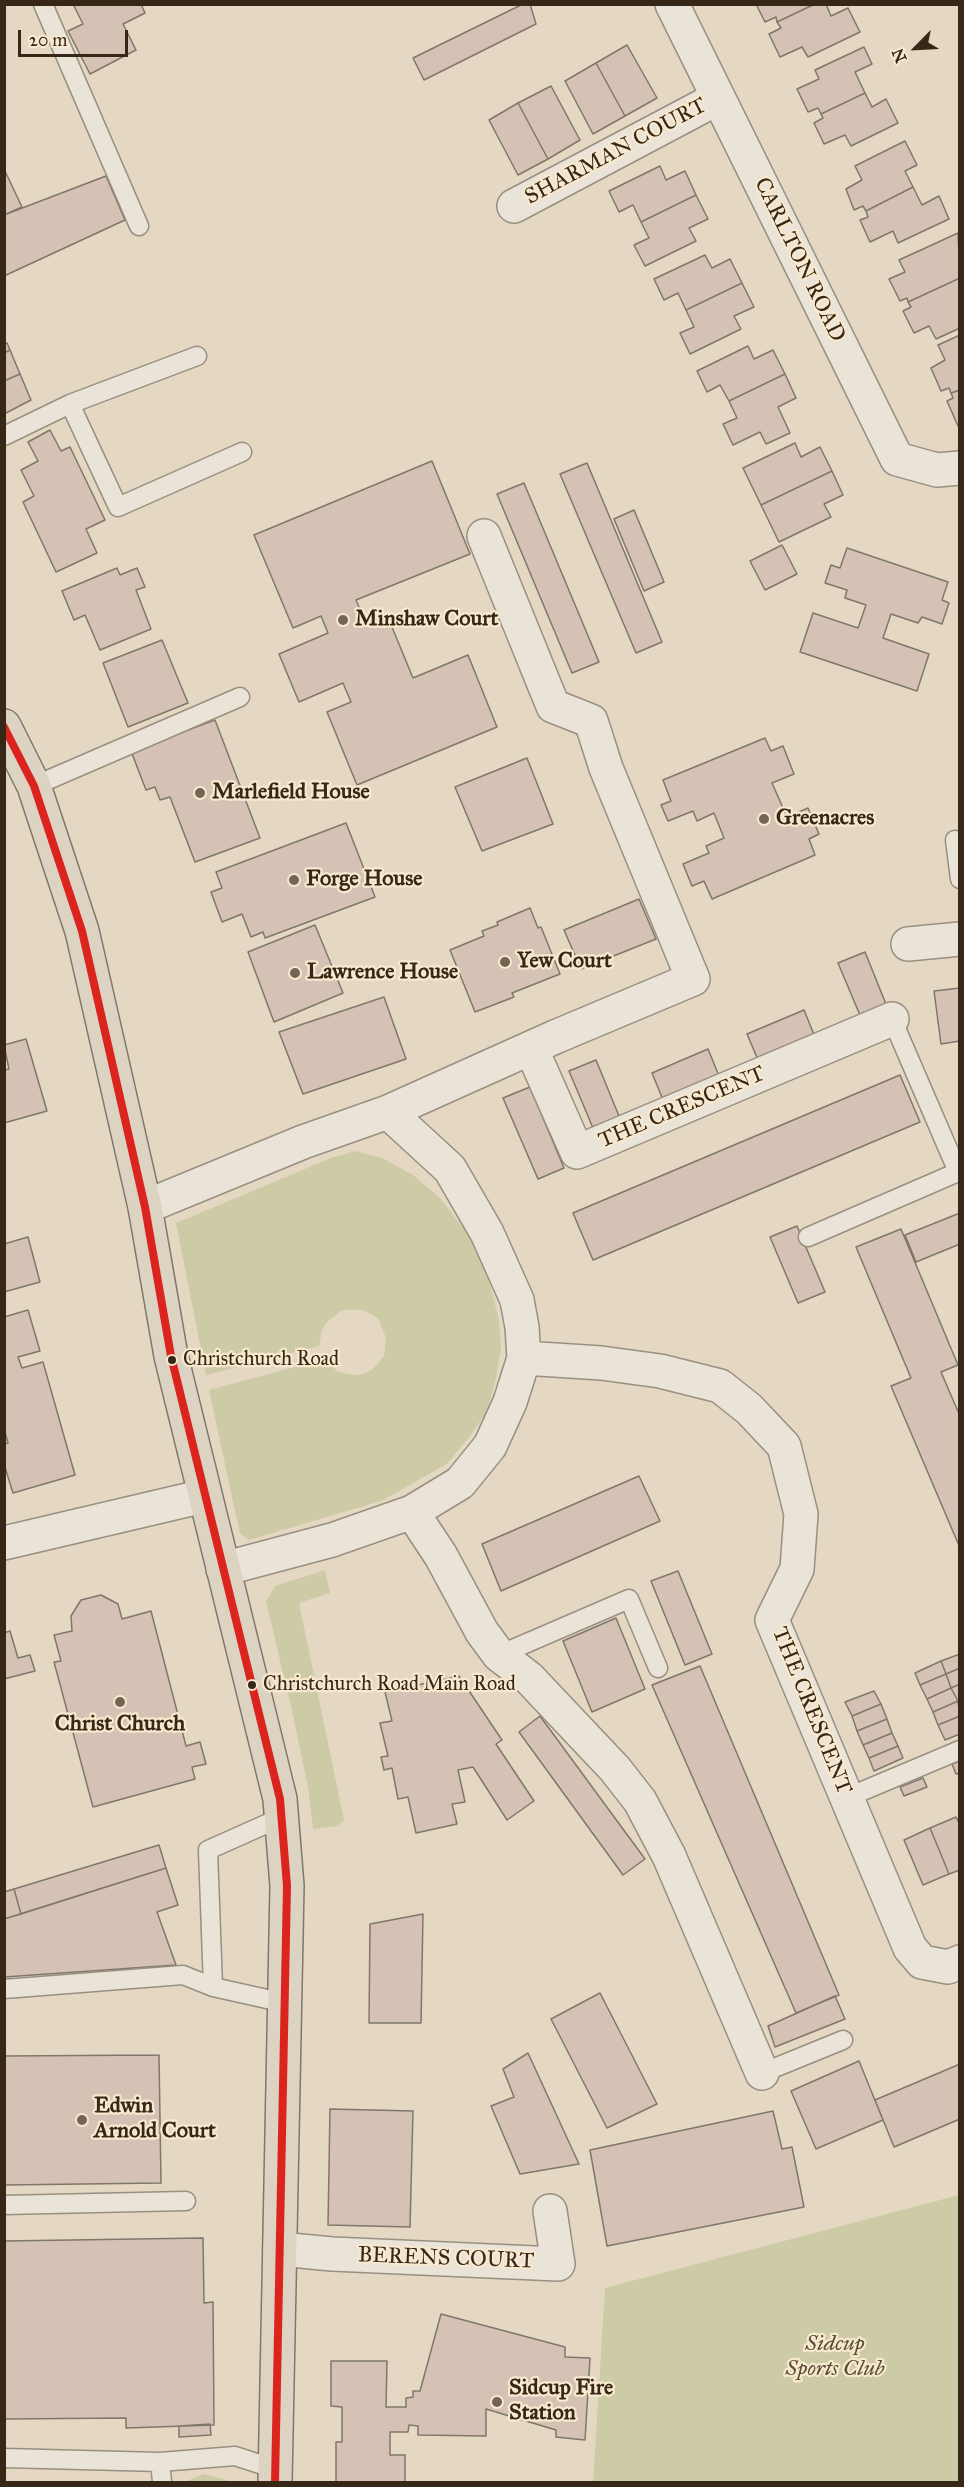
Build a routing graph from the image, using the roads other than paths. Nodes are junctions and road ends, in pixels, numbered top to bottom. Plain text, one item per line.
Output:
1 (43, 4) edge
2 (672, 4) edge
3 (718, 98) junction
4 (514, 206) dead end
5 (139, 226) dead end
6 (197, 356) dead end
7 (70, 404) junction
8 (4, 436) edge
9 (242, 452) dead end
10 (960, 468) edge
11 (484, 536) dead end
12 (240, 697) dead end
13 (4, 726) edge
14 (34, 786) junction
15 (955, 840) dead end
16 (960, 879) edge
17 (960, 939) edge
18 (908, 944) dead end
19 (892, 1019) joint
20 (531, 1048) junction
21 (388, 1112) junction
22 (145, 1207) junction
23 (808, 1237) dead end
24 (524, 1358) junction
25 (204, 1496) junction
26 (412, 1512) junction
27 (4, 1543) edge
28 (223, 1569) junction
29 (499, 1654) junction
30 (658, 1668) dead end
31 (960, 1750) edge
32 (846, 1798) junction
33 (282, 1817) junction
34 (960, 1962) edge
35 (213, 1987) junction
36 (4, 1989) edge
37 (285, 2003) junction
38 (843, 2040) dead end
39 (762, 2073) joint
40 (186, 2201) dead end
41 (4, 2205) edge
42 (550, 2211) dead end
43 (280, 2248) junction
44 (4, 2458) edge
45 (160, 2462) junction
46 (275, 2476) edge
47 (162, 2482) edge

1 - 5 lane
2 - 3 street, CARLTON ROAD
3 - 4 street, SHARMAN COURT
3 - 10 street, CARLTON ROAD
6 - 7 lane
7 - 8 lane
7 - 9 lane
11 - 20 street
12 - 14 lane
13 - 14 main road
14 - 22 main road
15 - 16 lane
17 - 18 street
19 - 20 street, THE CRESCENT
19 - 23 lane
20 - 21 street
21 - 22 street
21 - 24 street
22 - 25 main road
24 - 26 street
24 - 32 street, THE CRESCENT
25 - 27 street
25 - 28 main road
26 - 28 street
26 - 29 street
28 - 33 main road
29 - 30 lane
29 - 39 street
31 - 32 lane
32 - 34 street, THE CRESCENT
33 - 35 lane
33 - 37 main road
35 - 36 lane
35 - 37 lane
37 - 43 main road
38 - 39 lane
40 - 41 lane
42 - 43 street, BERENS COURT
43 - 46 main road
44 - 45 lane
45 - 46 lane
45 - 47 lane

